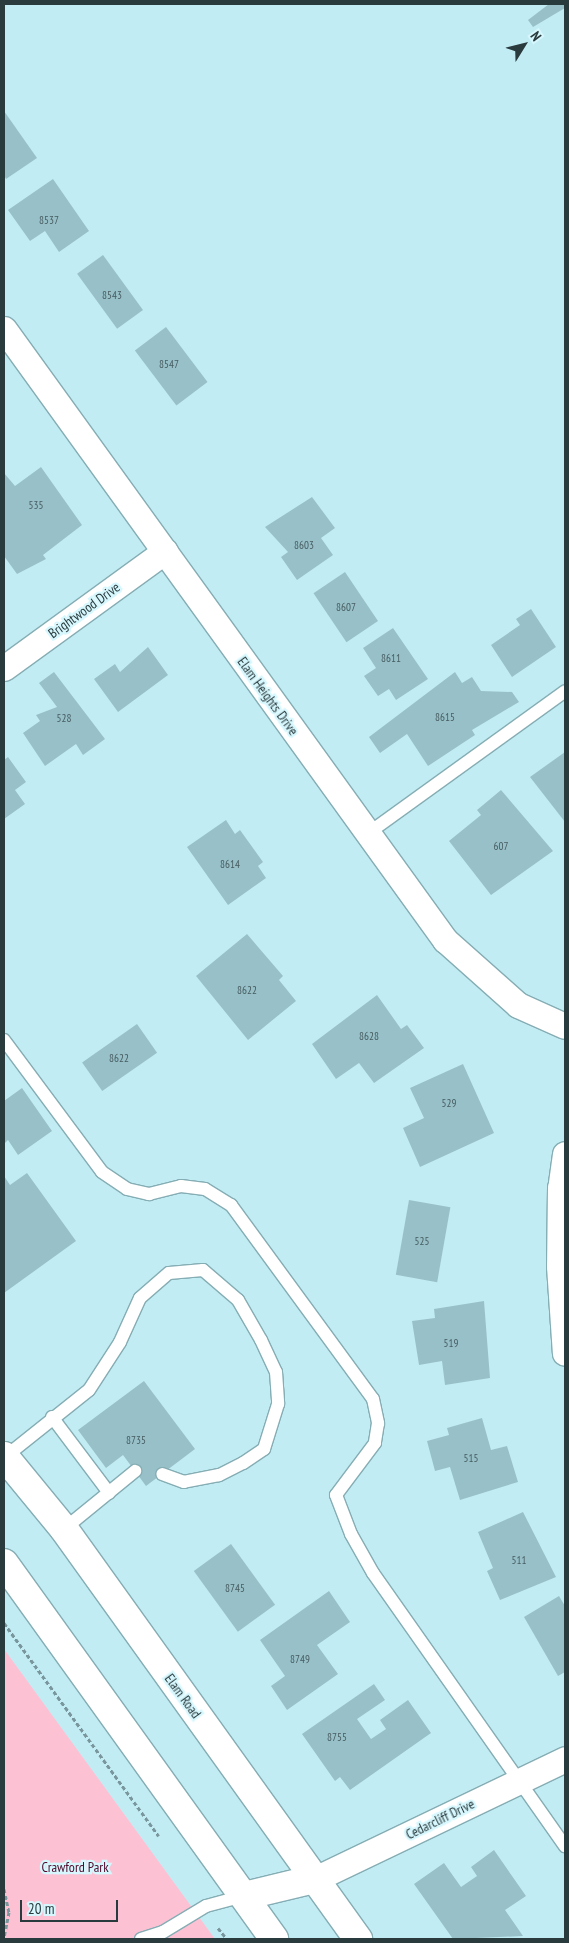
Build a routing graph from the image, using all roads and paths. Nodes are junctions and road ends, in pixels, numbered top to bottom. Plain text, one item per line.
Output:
1 (4, 329) edge
2 (165, 551) junction
3 (4, 668) edge
4 (565, 691) edge
5 (367, 834) junction
6 (565, 1026) edge
7 (4, 1040) edge
8 (565, 1154) edge
9 (565, 1352) edge
10 (52, 1417) junction
11 (4, 1456) edge
12 (135, 1471) dead end
13 (162, 1474) dead end
14 (109, 1493) junction
15 (64, 1529) junction
16 (4, 1563) edge
17 (4, 1623) edge
18 (565, 1759) edge
19 (519, 1780) junction
20 (161, 1838) dead end
21 (565, 1846) edge
22 (315, 1879) junction
23 (4, 1889) edge
24 (244, 1896) junction
25 (218, 1928) dead end
26 (4, 1936) edge
27 (164, 1936) edge
28 (141, 1939) edge
29 (227, 1939) edge
30 (274, 1939) edge
31 (358, 1939) edge

1 - 2 street, Elam Heights Drive
2 - 3 street, Brightwood Drive
2 - 5 street, Elam Heights Drive
4 - 5 lane
5 - 6 street, Elam Heights Drive
7 - 19 lane
8 - 9 street
10 - 11 lane
10 - 13 lane
10 - 14 lane
11 - 15 main road, Elam Road
12 - 14 lane
14 - 15 lane
15 - 22 main road, Elam Road
16 - 24 main road
17 - 20 path
18 - 19 street, Cedarcliff Drive
19 - 21 lane
19 - 22 street, Cedarcliff Drive
22 - 24 main road
22 - 31 main road, Elam Road
23 - 26 path
24 - 27 lane
24 - 30 main road
25 - 29 path
27 - 28 lane

